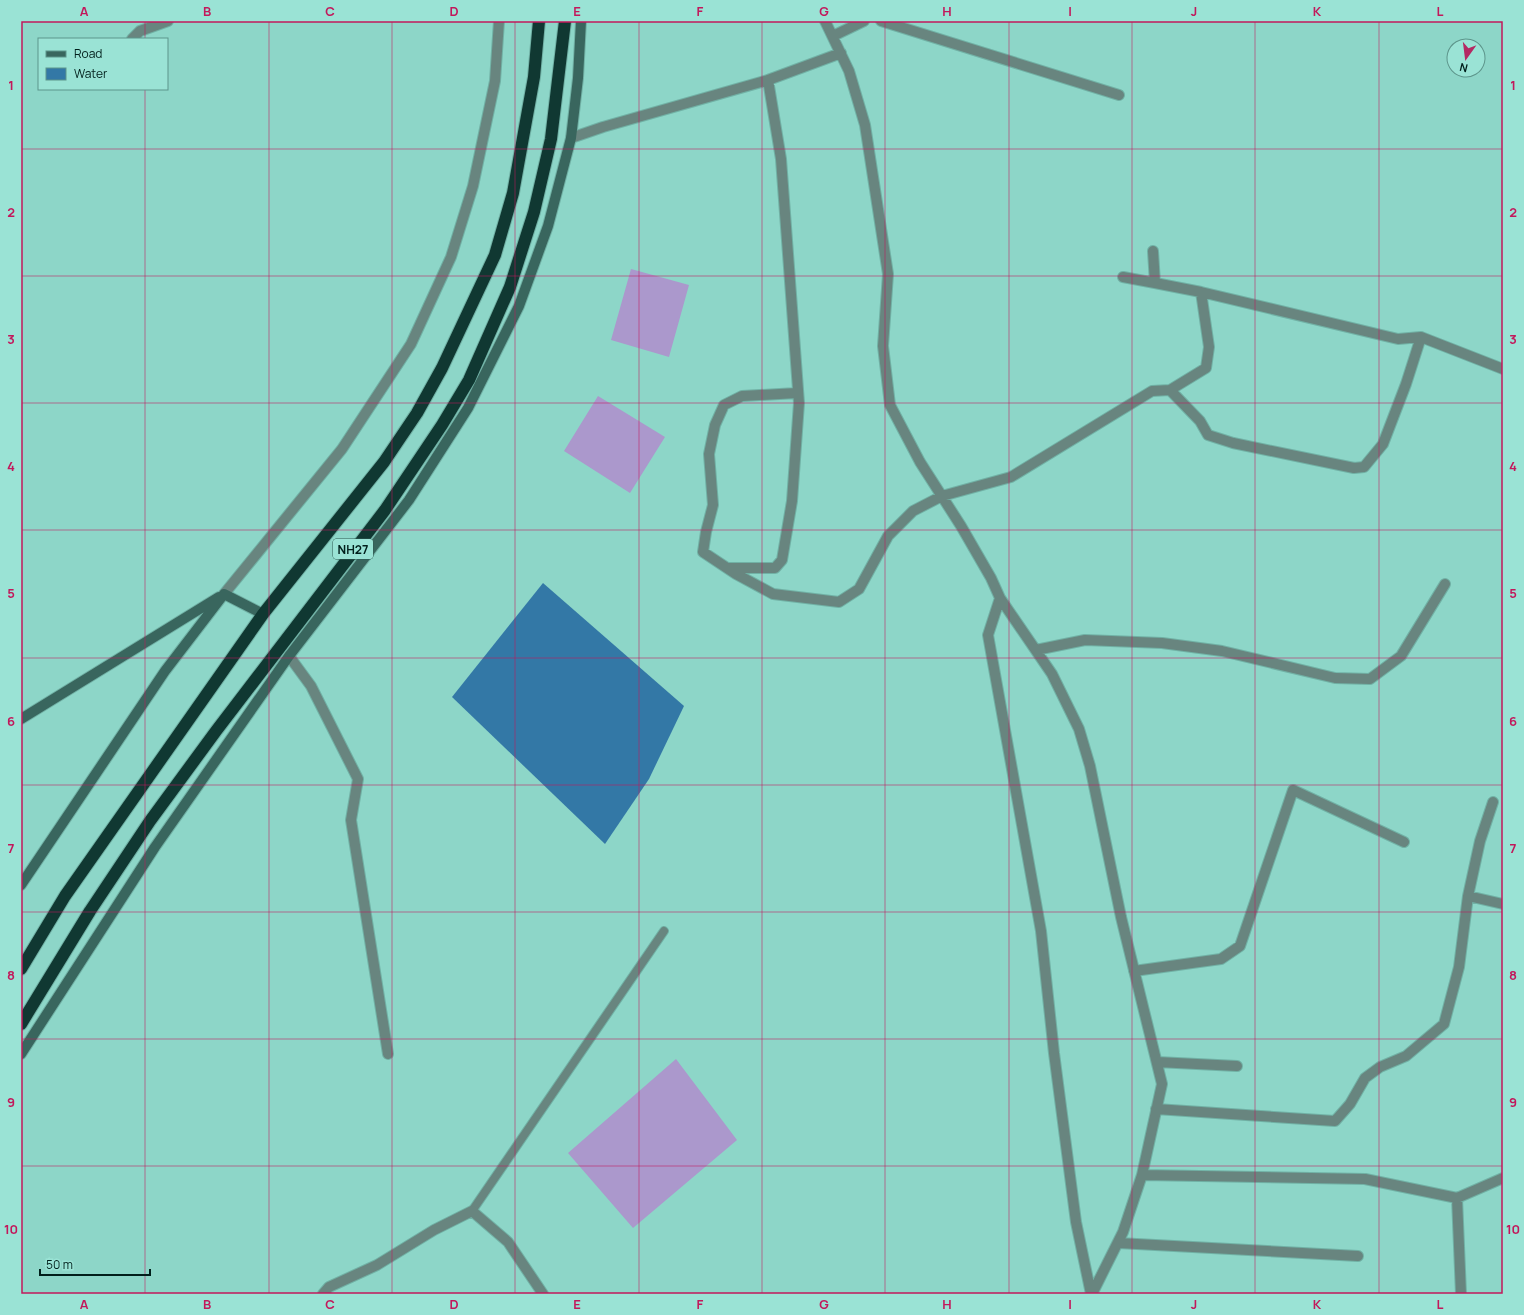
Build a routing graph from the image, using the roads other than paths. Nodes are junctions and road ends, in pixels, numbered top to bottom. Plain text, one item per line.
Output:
1 (168, 21) edge
2 (499, 21) edge
3 (539, 21) edge
4 (565, 21) edge
5 (581, 21) edge
6 (825, 21) edge
7 (864, 21) edge
8 (881, 21) edge
9 (833, 36) junction
10 (133, 38) edge
11 (841, 53) junction
12 (768, 80) junction
13 (1119, 95) dead end
14 (571, 138) junction
15 (1153, 251) dead end
16 (1123, 276) dead end
17 (1155, 283) junction
18 (1202, 292) junction
19 (1421, 337) junction
20 (1503, 369) edge
21 (1170, 390) junction
22 (797, 393) junction
23 (942, 496) junction
24 (728, 568) junction
25 (1445, 584) dead end
26 (224, 594) junction
27 (1000, 598) junction
28 (263, 614) junction
29 (1036, 650) junction
30 (289, 656) junction
31 (21, 719) edge
32 (1492, 802) dead end
33 (1404, 842) dead end
34 (21, 885) edge
35 (1468, 896) junction
36 (1503, 904) edge
37 (664, 931) dead end
38 (21, 969) edge
39 (1134, 971) junction
40 (21, 1024) edge
41 (21, 1054) edge
42 (388, 1054) dead end
43 (1157, 1062) junction
44 (1237, 1066) dead end
45 (1156, 1109) junction
46 (1142, 1176) junction
47 (1503, 1178) edge
48 (1457, 1198) junction
49 (472, 1211) junction
50 (1118, 1244) junction
51 (1358, 1256) dead end
52 (323, 1294) edge
53 (543, 1294) edge
54 (1092, 1294) edge
55 (1461, 1294) edge

1 - 10 street
2 - 26 street
3 - 28 highway, NH27
4 - 40 highway, NH27
5 - 14 street
6 - 9 street
7 - 9 street
8 - 13 street
9 - 11 street
11 - 12 street
11 - 23 street
12 - 14 street
12 - 22 street
14 - 30 street
15 - 17 street
16 - 17 street
17 - 18 street
18 - 19 street
18 - 21 street
19 - 20 street
19 - 21 street
21 - 23 street
22 - 24 street
22 - 24 street
23 - 24 street
23 - 27 street
25 - 29 street
26 - 28 street
26 - 31 street
26 - 34 street
27 - 29 street
27 - 54 street
28 - 38 highway, NH27
29 - 39 street
30 - 41 street
30 - 42 street
32 - 35 street
33 - 39 street
35 - 36 street
35 - 45 street
37 - 49 lane
39 - 43 street
43 - 44 street
43 - 45 street
45 - 46 street
46 - 48 street
46 - 50 street
47 - 48 street
48 - 55 street
49 - 52 street
49 - 53 street
50 - 51 street
50 - 54 street

